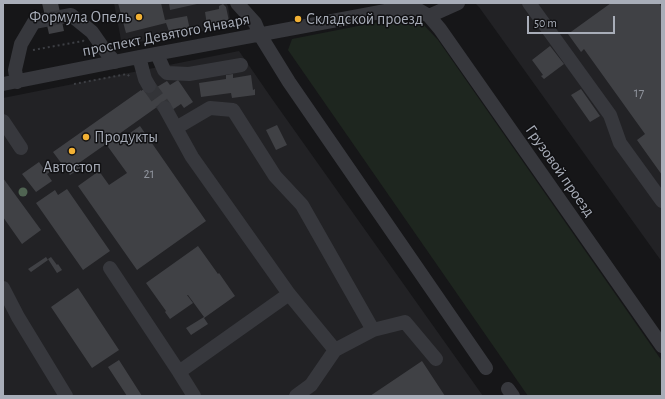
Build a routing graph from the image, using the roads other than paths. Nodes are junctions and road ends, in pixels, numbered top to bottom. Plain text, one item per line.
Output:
1 (237, 3) edge
2 (458, 3) edge
3 (529, 3) edge
4 (429, 16) junction
5 (260, 35) junction
6 (157, 54) junction
7 (139, 57) junction
8 (115, 62) junction
9 (241, 65) dead end
10 (147, 82) tunnel mouth
11 (10, 83) edge
12 (164, 108) tunnel mouth
13 (3, 121) edge
14 (176, 128) junction
15 (21, 148) dead end
16 (662, 201) edge
17 (110, 268) dead end
18 (3, 288) edge
19 (289, 294) junction
20 (373, 330) junction
21 (662, 346) edge
22 (335, 350) junction
23 (436, 359) dead end
24 (486, 368) dead end
25 (179, 372) junction
26 (66, 396) edge
27 (194, 396) edge
28 (296, 396) edge

1 - 5 street
2 - 4 street
3 - 16 street
4 - 5 street, проспект Девятого Января
4 - 21 street, Грузовой проезд
5 - 6 street, проспект Девятого Января
5 - 24 street
6 - 7 street, проспект Девятого Января
6 - 9 street
7 - 8 street, проспект Девятого Января
7 - 10 street
8 - 11 street, проспект Девятого Января
8 - 11 street
12 - 14 street
13 - 15 street
14 - 19 street
14 - 20 street
17 - 25 street
18 - 26 street
19 - 22 street
19 - 25 street
20 - 22 street
20 - 23 street
22 - 28 street
25 - 27 street

